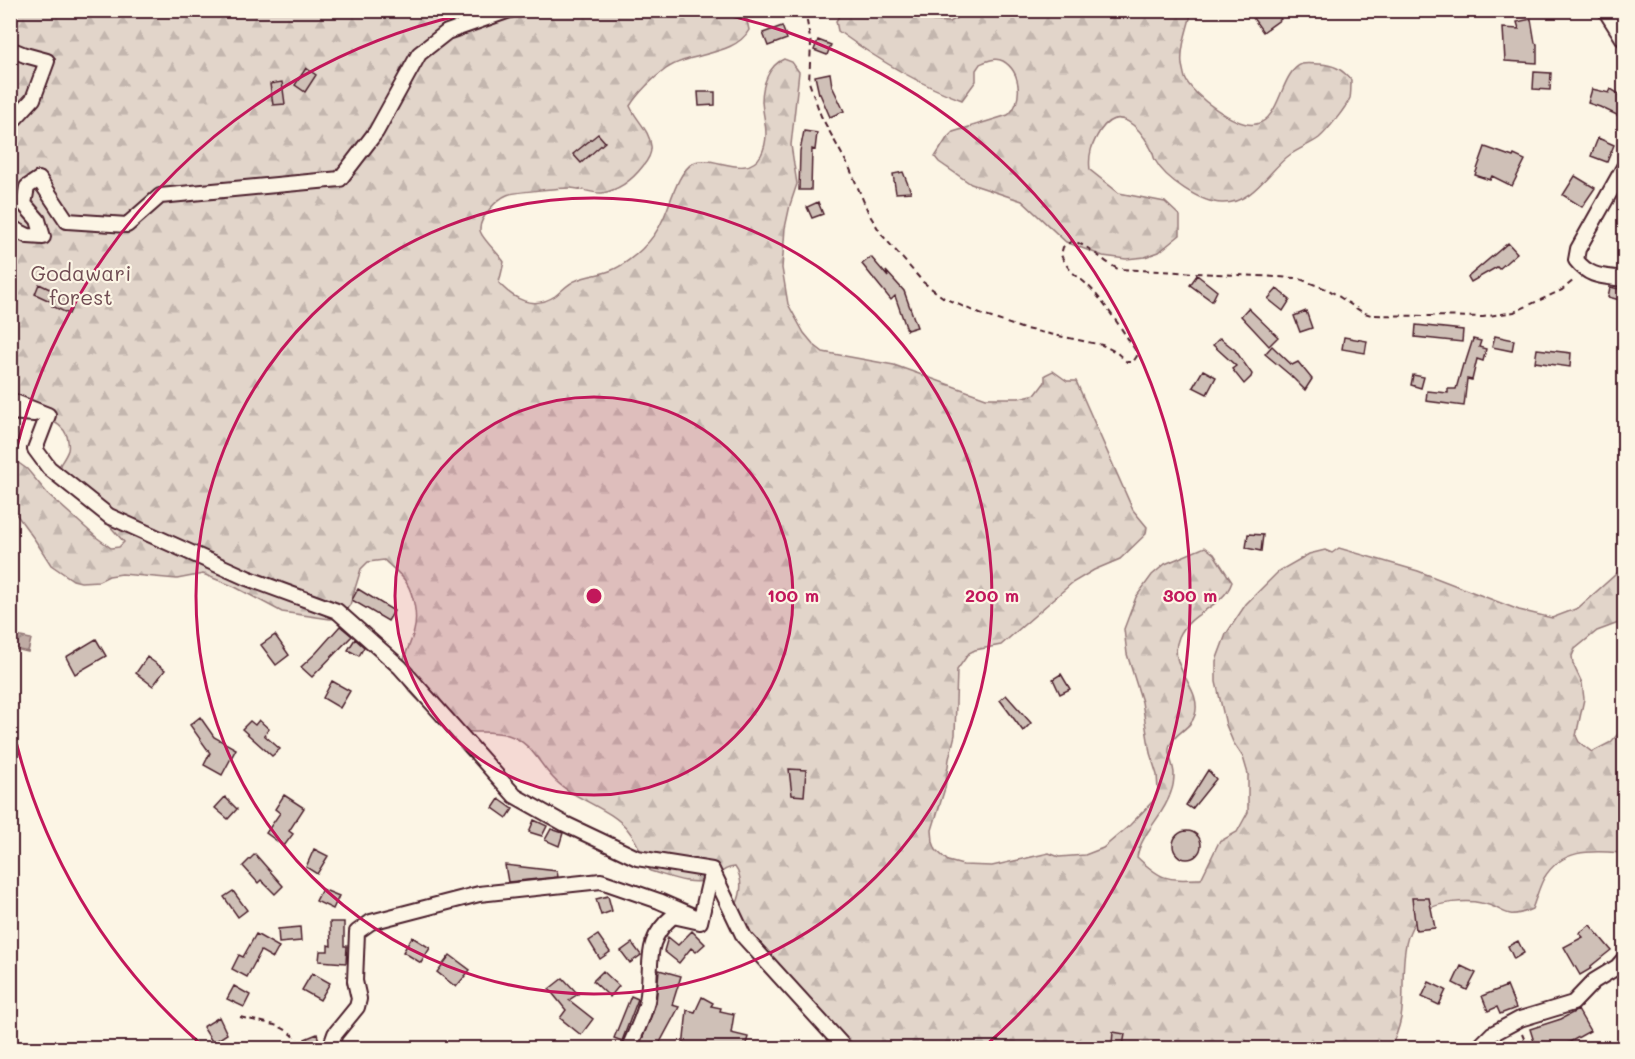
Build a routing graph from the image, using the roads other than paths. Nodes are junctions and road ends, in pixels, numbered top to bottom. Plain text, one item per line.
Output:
1 (510, 10) edge
2 (1605, 10) edge
3 (1624, 40) edge
4 (10, 49) edge
5 (10, 124) edge
6 (1624, 167) edge
7 (10, 227) edge
8 (1624, 279) edge
9 (10, 400) edge
10 (10, 412) edge
11 (48, 415) junction
12 (712, 870) junction
13 (700, 922) junction
14 (1624, 959) edge
15 (330, 1048) edge
16 (630, 1048) edge
17 (845, 1048) edge
18 (1478, 1048) edge

1 - 7 street
2 - 3 street
4 - 5 street
6 - 8 street
9 - 11 street
10 - 11 street
11 - 12 street
12 - 13 street
12 - 17 street
13 - 15 street
13 - 16 street
14 - 18 street

